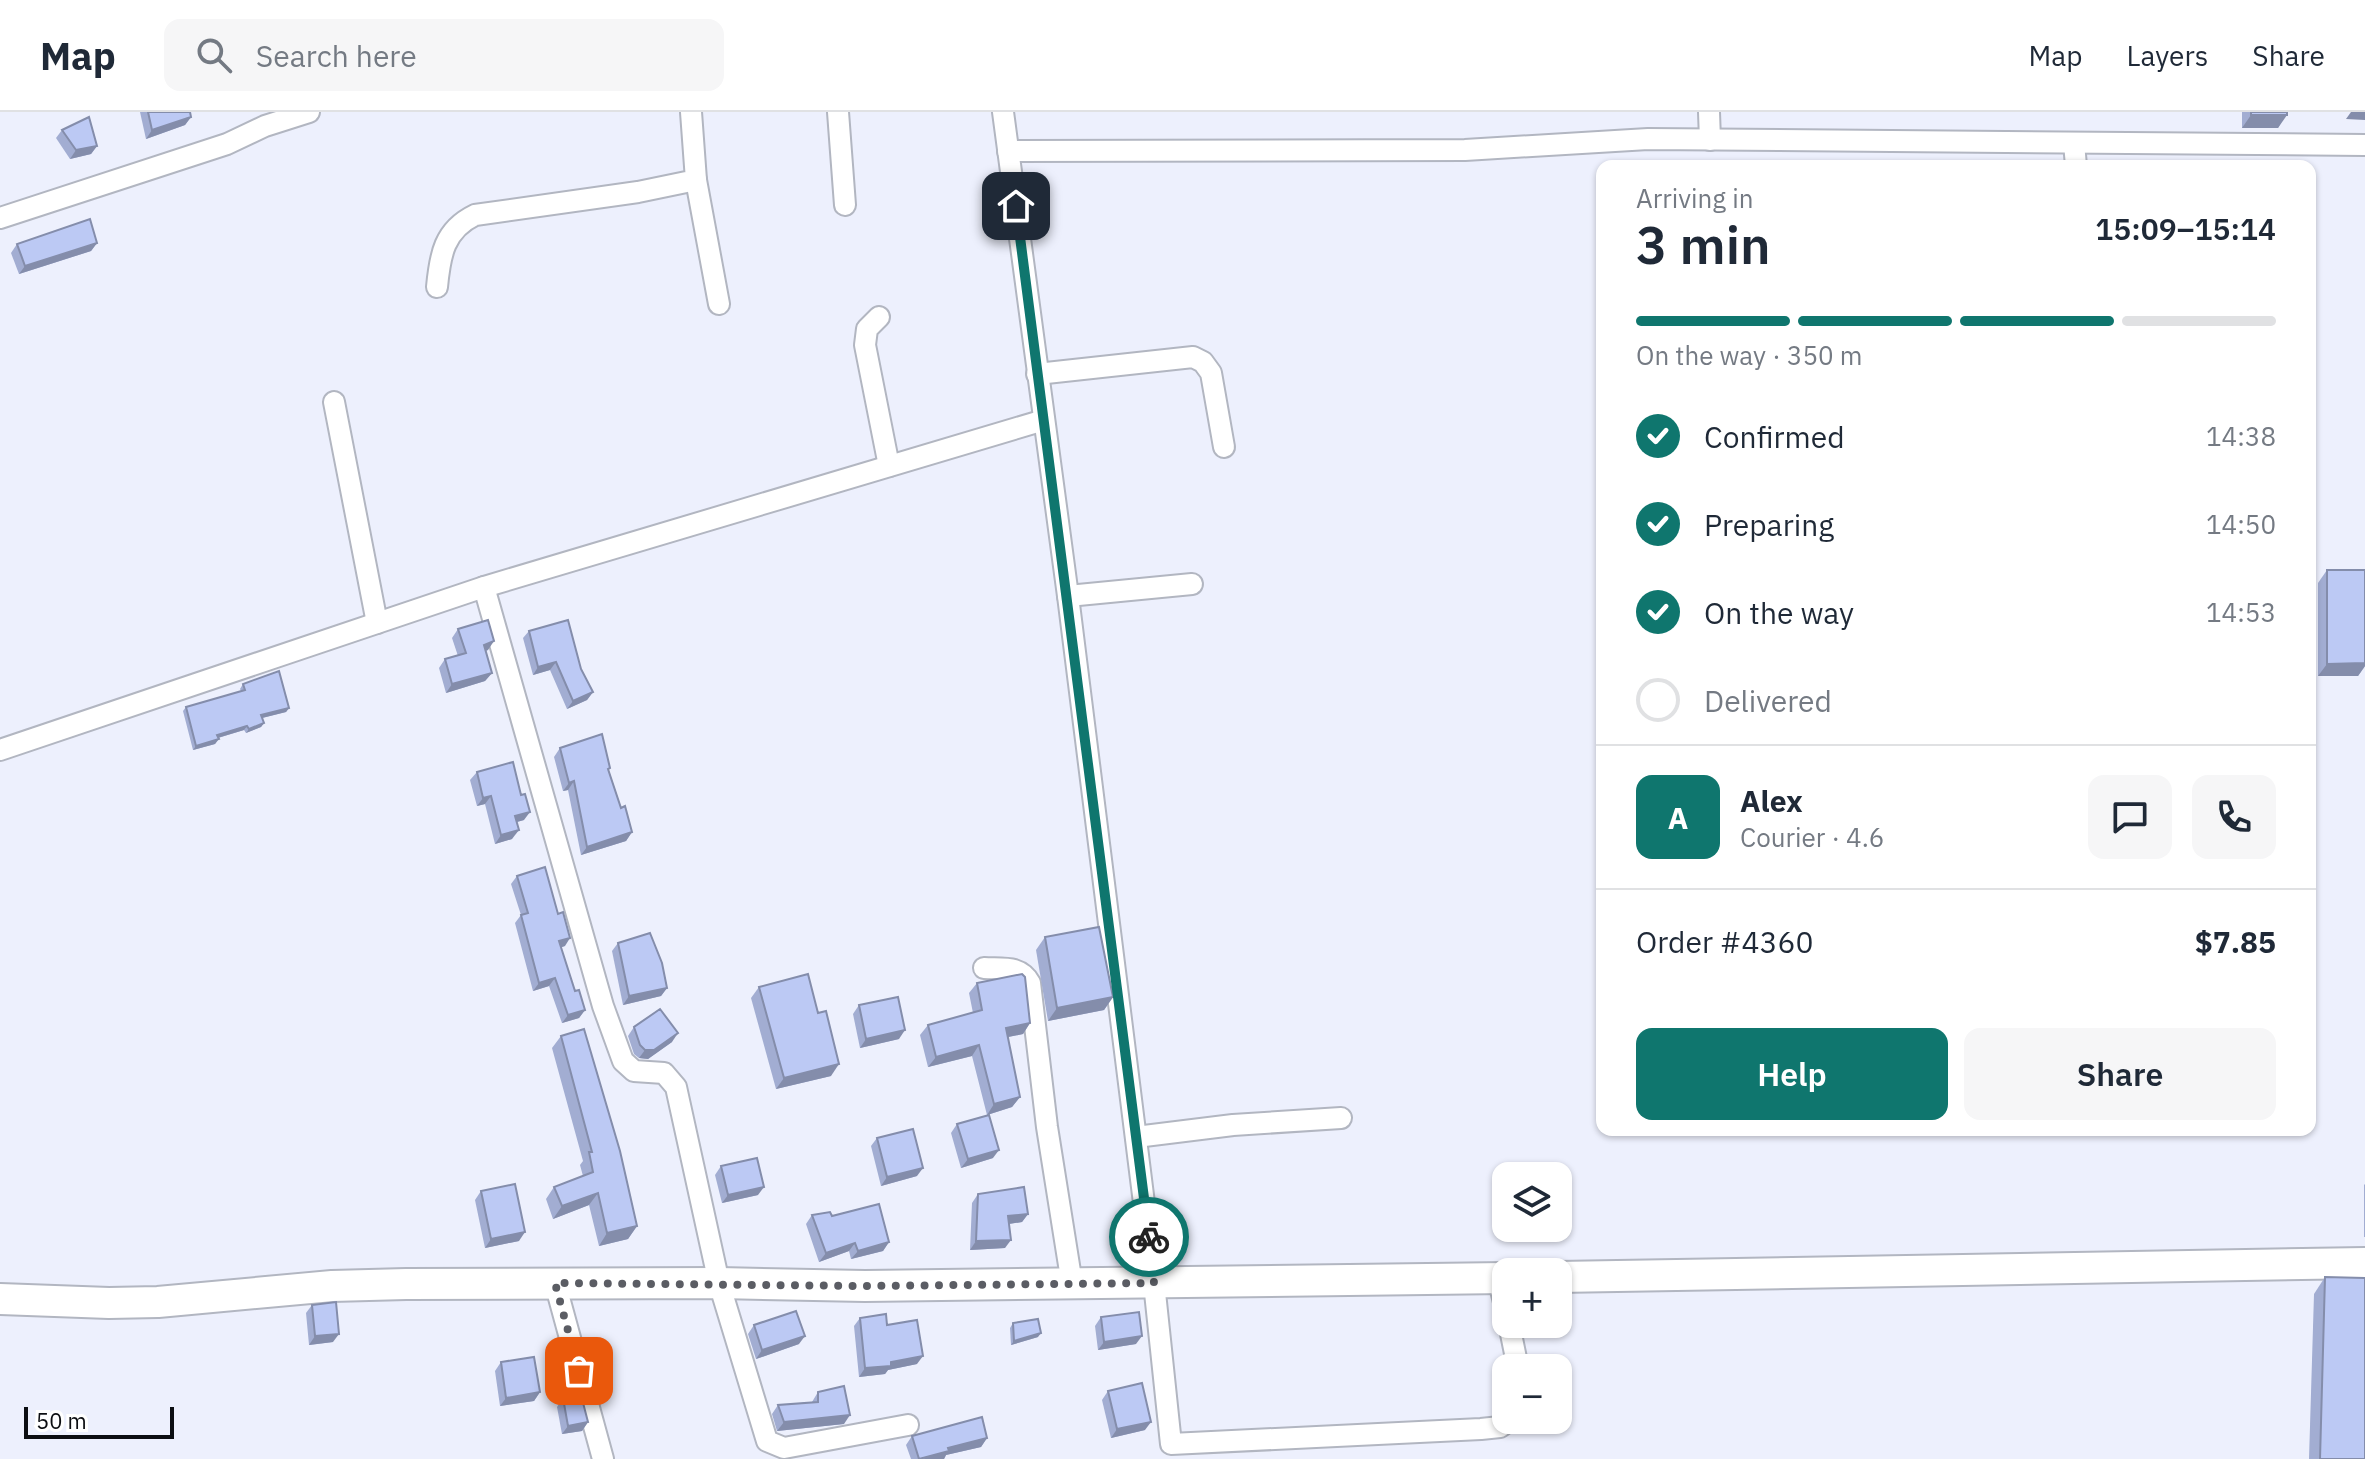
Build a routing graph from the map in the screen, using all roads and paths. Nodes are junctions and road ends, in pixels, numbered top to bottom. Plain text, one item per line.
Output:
1 (309, 112) edge
2 (691, 112) edge
3 (838, 112) edge
4 (1003, 112) edge
5 (1709, 112) edge
6 (1710, 140) junction
7 (2074, 143) junction
8 (2365, 145) edge
9 (1008, 151) junction
10 (2075, 160) edge
11 (696, 180) junction
12 (845, 205) dead end
13 (0, 218) edge
14 (437, 287) dead end
15 (719, 304) dead end
16 (879, 317) dead end
17 (1037, 374) junction
18 (334, 402) dead end
19 (1044, 420) junction
20 (1224, 447) dead end
21 (889, 466) junction
22 (1192, 584) dead end
23 (484, 587) junction
24 (1068, 596) junction
25 (377, 623) junction
26 (0, 750) edge
27 (984, 968) dead end
28 (1341, 1118) dead end
29 (1136, 1137) junction
30 (2365, 1263) edge
31 (1572, 1277) edge
32 (1492, 1278) edge
33 (555, 1283) junction
34 (719, 1283) junction
35 (1154, 1283) junction
36 (1072, 1284) junction
37 (0, 1299) edge
38 (908, 1425) dead end
39 (1492, 1428) edge
40 (1170, 1451) edge
41 (603, 1459) edge

1 - 13 street
2 - 11 street
3 - 12 street
4 - 9 street
5 - 6 street
6 - 7 street
6 - 9 street
7 - 8 street
7 - 10 street
9 - 17 street
11 - 14 street
11 - 15 street
16 - 21 street
17 - 19 street
17 - 20 street
18 - 25 street
19 - 21 street
19 - 24 street
21 - 23 street
22 - 24 street
23 - 25 street
23 - 34 street
24 - 29 street
25 - 26 street
27 - 36 street
28 - 29 street
29 - 35 street
30 - 31 street
32 - 35 street
33 - 34 street
33 - 37 street
33 - 41 street
34 - 36 street
34 - 38 street
35 - 36 street
35 - 40 street
39 - 40 street

